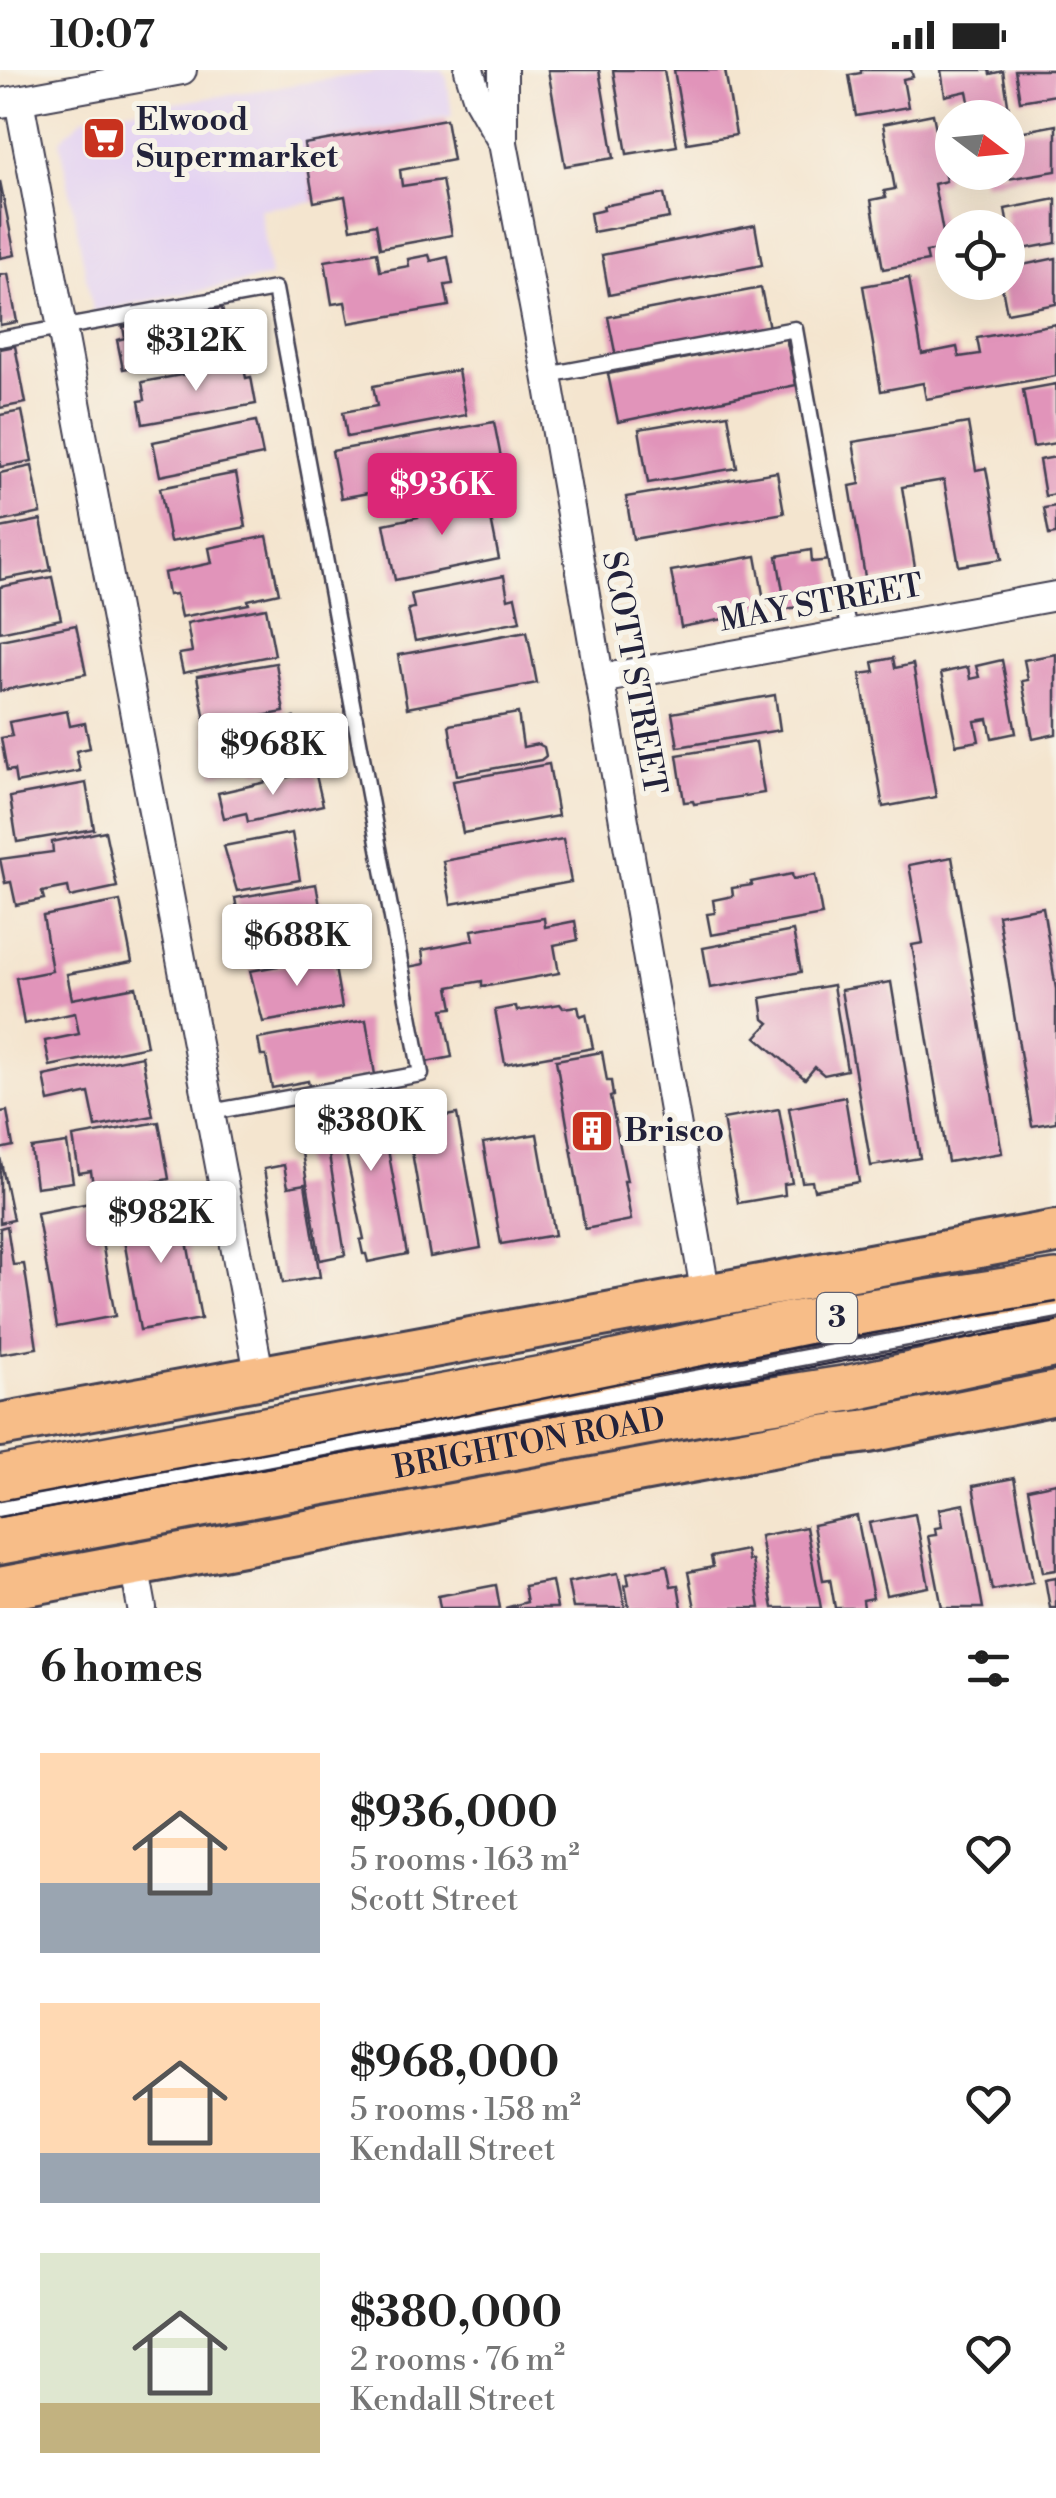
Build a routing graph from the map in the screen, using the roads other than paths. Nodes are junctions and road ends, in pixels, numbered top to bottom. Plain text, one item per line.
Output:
1 (182, 70) edge
2 (468, 70) edge
3 (504, 70) edge
4 (97, 77) edge
5 (9, 102) edge
6 (503, 144) junction
7 (61, 327) junction
8 (0, 339) edge
9 (546, 375) junction
10 (1056, 596) edge
11 (849, 634) junction
12 (600, 680) junction
13 (210, 1112) junction
14 (1056, 1232) edge
15 (1056, 1284) edge
16 (706, 1296) junction
17 (1056, 1310) edge
18 (523, 1330) junction
19 (1056, 1344) edge
20 (260, 1378) junction
21 (1056, 1393) edge
22 (0, 1426) edge
23 (422, 1431) junction
24 (100, 1460) junction
25 (0, 1478) edge
26 (0, 1509) edge
27 (353, 1525) junction
28 (0, 1541) edge
29 (134, 1564) junction
30 (0, 1589) edge
31 (142, 1608) edge

1 - 4 street
2 - 6 street, SCOTT STREET
3 - 6 street
4 - 5 street
5 - 7 street
6 - 9 street, SCOTT STREET
7 - 8 lane
7 - 13 street
7 - 13 lane
9 - 11 lane
9 - 12 street, SCOTT STREET
10 - 11 street, MAY STREET
11 - 12 street, MAY STREET
12 - 16 street, SCOTT STREET
13 - 20 street
14 - 16 main road
15 - 23 highway, BRIGHTON ROAD / 3
16 - 18 main road
17 - 23 lane
18 - 20 main road
18 - 23 main road
19 - 23 highway, BRIGHTON ROAD / 3
20 - 22 main road
21 - 27 main road, BRIGHTON ROAD
22 - 24 main road
23 - 24 highway, BRIGHTON ROAD / 3
23 - 26 lane
23 - 27 main road
23 - 28 highway, BRIGHTON ROAD / 3
24 - 25 highway, BRIGHTON ROAD / 3
27 - 29 main road, BRIGHTON ROAD
29 - 30 main road, BRIGHTON ROAD
29 - 31 street

